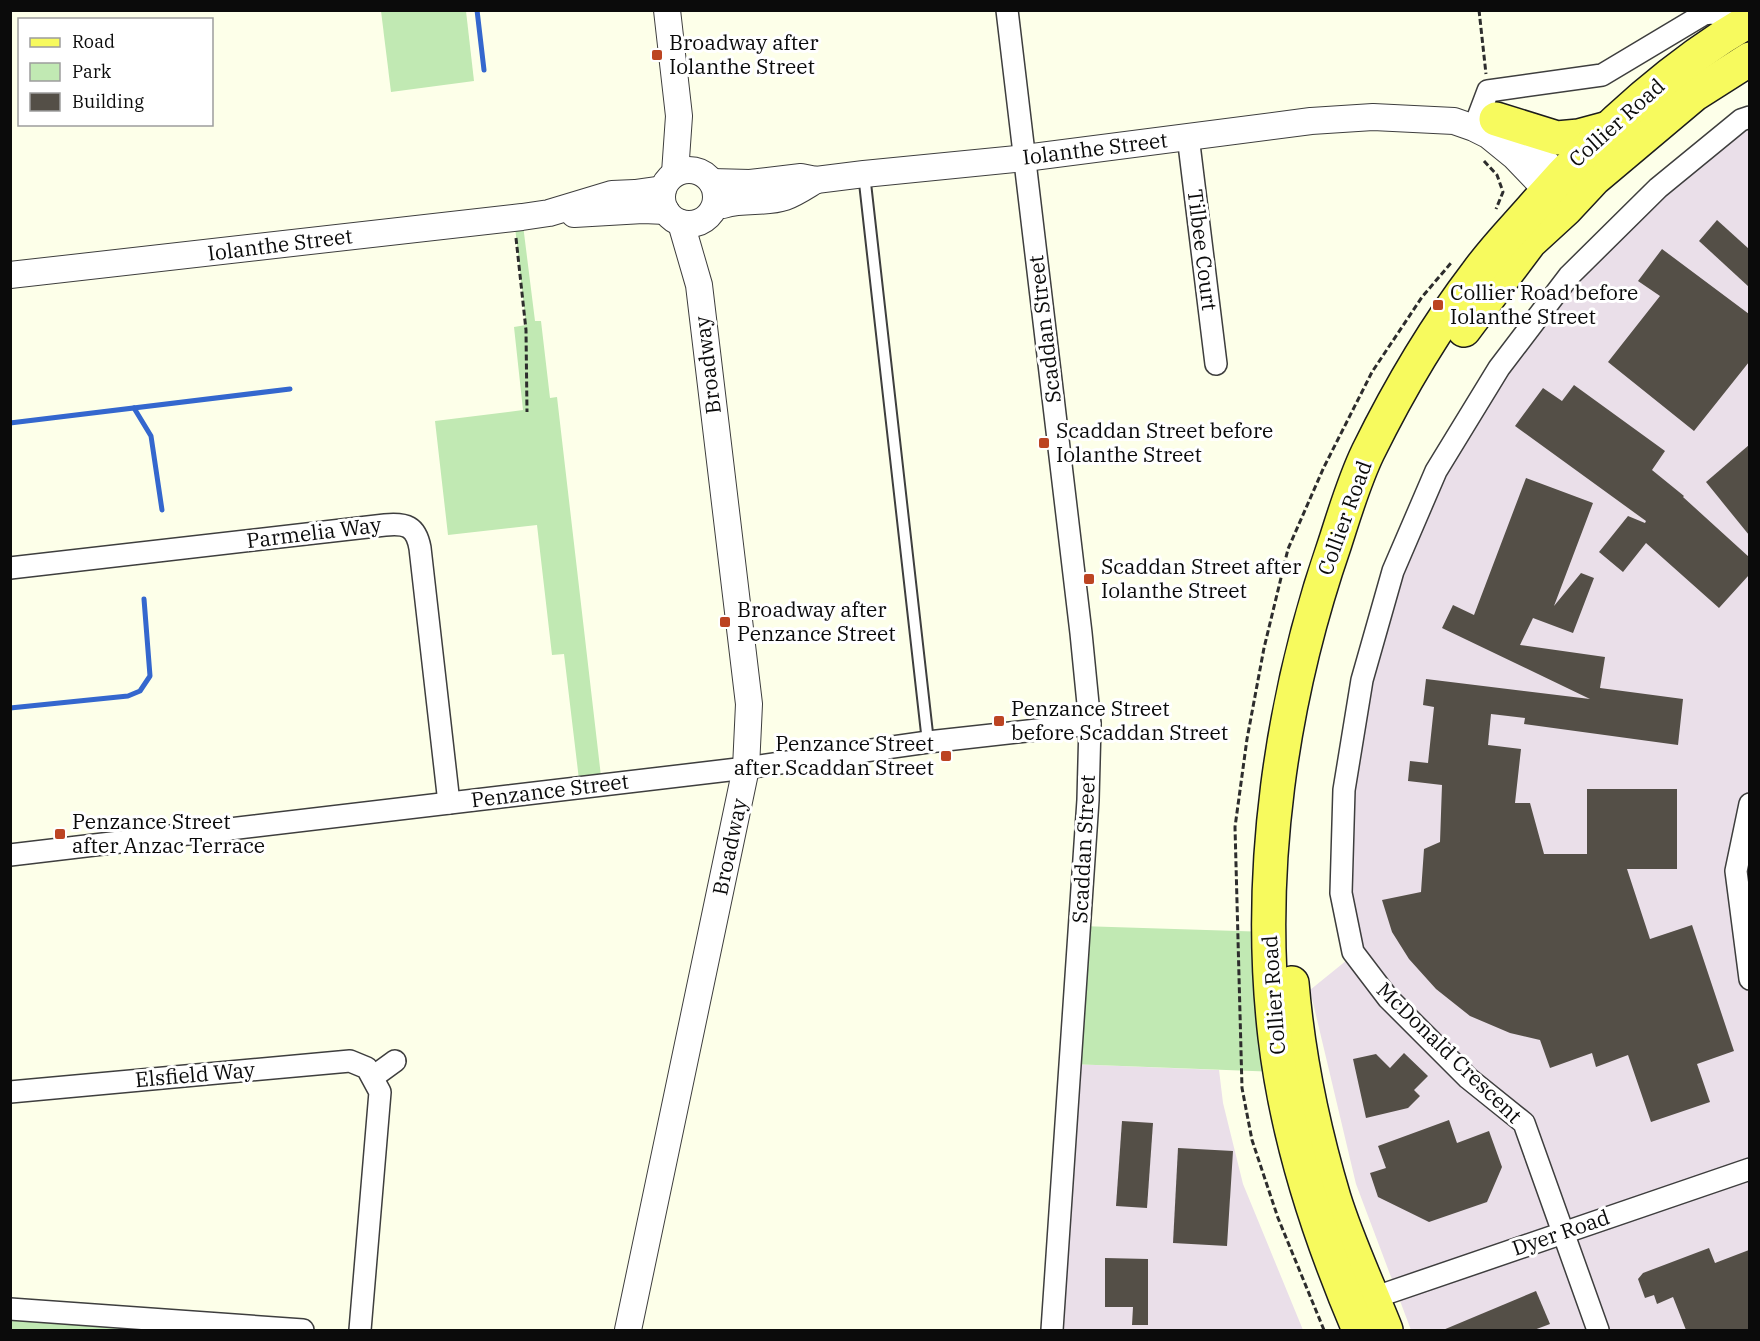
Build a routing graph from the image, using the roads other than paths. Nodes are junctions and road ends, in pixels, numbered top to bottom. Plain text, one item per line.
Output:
1 (667, 10) edge
2 (1007, 10) edge
3 (1746, 22) edge
4 (1749, 58) edge
5 (1484, 113) junction
6 (1749, 117) edge
7 (1605, 129) junction
8 (1188, 136) junction
9 (1024, 158) junction
10 (864, 174) junction
11 (1563, 192) junction
12 (689, 197) junction
13 (10, 275) edge
14 (1216, 363) dead end
15 (10, 568) edge
16 (1090, 724) junction
17 (928, 742) junction
18 (746, 768) junction
19 (449, 803) junction
20 (1749, 804) edge
21 (10, 855) edge
22 (1749, 979) edge
23 (395, 1061) dead end
24 (374, 1077) junction
25 (10, 1092) edge
26 (1749, 1169) edge
27 (1563, 1232) junction
28 (1373, 1298) junction
29 (10, 1309) edge
30 (303, 1330) edge
31 (360, 1330) edge
32 (628, 1330) edge
33 (1052, 1330) edge
34 (1359, 1330) edge
35 (1386, 1330) edge
36 (1598, 1330) edge

1 - 12 street, Broadway
2 - 9 street, Scaddan Street
3 - 5 street
3 - 7 main road, Collier Road
4 - 11 main road, Collier Road
5 - 7 main road
5 - 8 street, Iolanthe Street
5 - 11 street, Iolanthe Street
6 - 27 street, McDonald Crescent
7 - 11 main road, Collier Road
8 - 9 street, Iolanthe Street
8 - 14 street, Tilbee Court
9 - 10 street, Iolanthe Street
9 - 16 street, Scaddan Street
10 - 12 street, Iolanthe Street
10 - 17 lane
11 - 28 main road, Collier Road
11 - 34 main road, Collier Road
12 - 13 street, Iolanthe Street
12 - 18 street, Broadway
15 - 19 street, Parmelia Way
16 - 17 street, Penzance Street
16 - 33 street, Scaddan Street
17 - 18 street, Penzance Street
18 - 19 street, Penzance Street
18 - 32 street, Broadway
19 - 21 street, Penzance Street
20 - 22 street
23 - 24 street
24 - 25 street, Elsfield Way
24 - 31 street
26 - 27 street, Dyer Road
27 - 28 street, Dyer Road
27 - 36 street, McDonald Crescent
28 - 35 main road, Collier Road
29 - 30 street

